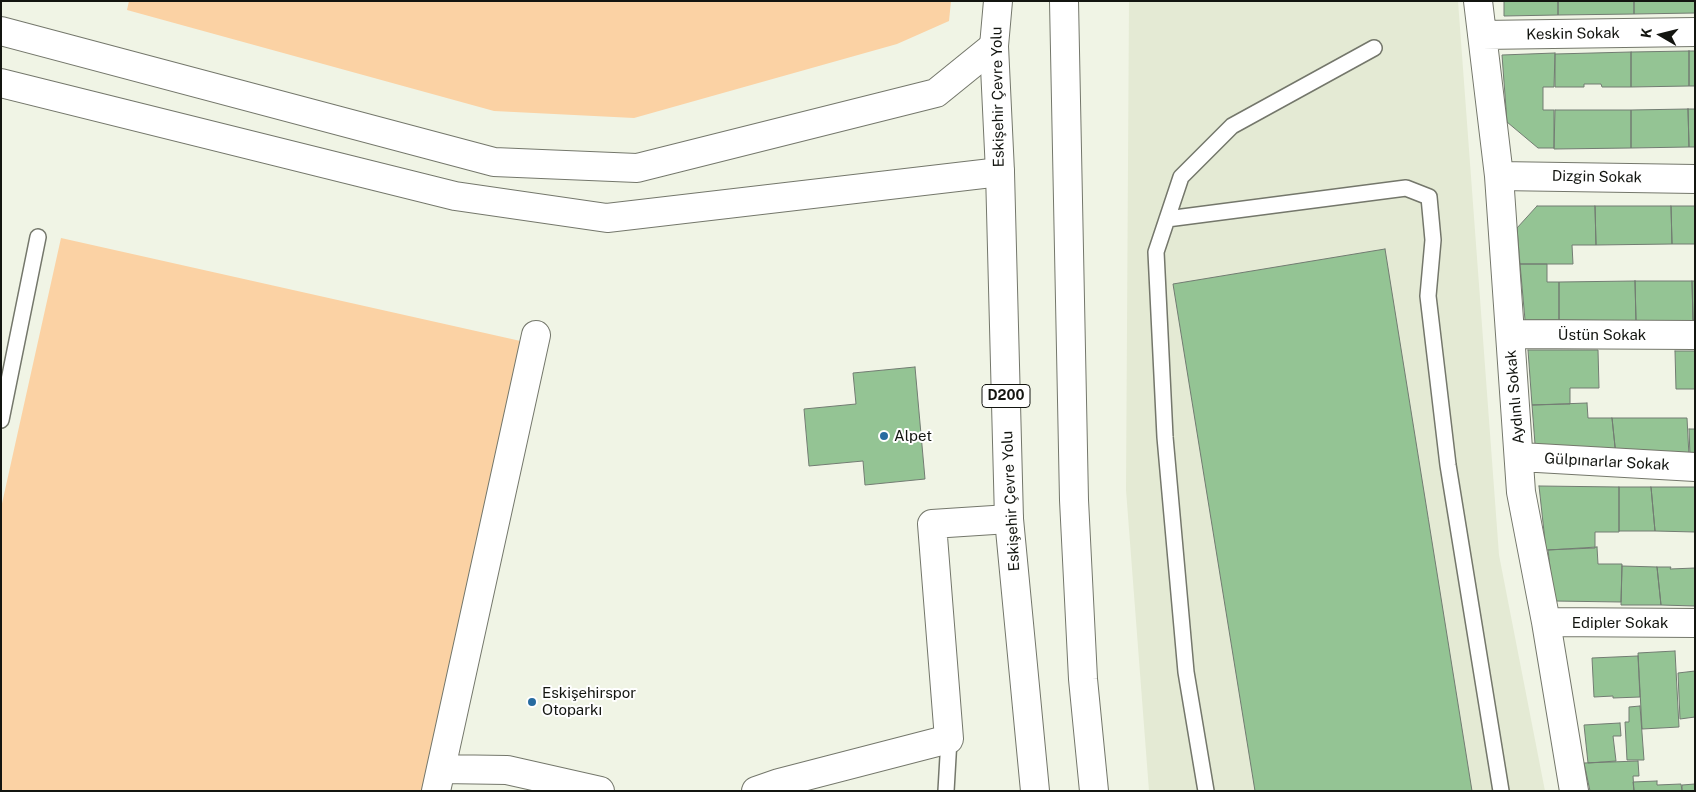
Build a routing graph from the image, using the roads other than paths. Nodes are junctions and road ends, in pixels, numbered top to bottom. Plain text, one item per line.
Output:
1 (998, 1) edge
2 (1064, 1) edge
3 (1478, 1) edge
4 (1, 31) edge
5 (1695, 32) edge
6 (1482, 35) junction
7 (994, 46) junction
8 (1374, 48) dead end
9 (1, 83) edge
10 (1000, 172) junction
11 (1499, 176) junction
12 (1695, 179) edge
13 (1167, 219) junction
14 (38, 237) dead end
15 (1510, 334) junction
16 (536, 335) dead end
17 (1695, 336) edge
18 (1, 420) edge
19 (1520, 457) junction
20 (1695, 467) edge
21 (1009, 519) junction
22 (1546, 622) junction
23 (1695, 623) edge
24 (949, 739) junction
25 (438, 780) edge
26 (600, 791) edge
27 (756, 791) edge
28 (946, 791) edge
29 (1035, 791) edge
30 (1094, 791) edge
31 (1206, 791) edge
32 (1501, 791) edge
33 (1574, 791) edge

1 - 7 main road, Eskişehir Çevre Yolu / D200
2 - 30 main road
3 - 6 main road, Aydınlı Sokak
4 - 7 main road
5 - 6 main road, Keskin Sokak
6 - 11 main road, Aydınlı Sokak
7 - 10 main road, Eskişehir Çevre Yolu / D200
8 - 13 lane
9 - 10 main road
10 - 21 main road, Eskişehir Çevre Yolu / D200
11 - 12 main road, Dizgin Sokak
11 - 15 main road, Aydınlı Sokak
13 - 31 lane
13 - 32 lane
14 - 18 lane
15 - 17 main road, Üstün Sokak
15 - 19 main road, Aydınlı Sokak
16 - 25 main road
19 - 20 main road, Gülpınarlar Sokak
19 - 22 main road, Aydınlı Sokak
21 - 24 main road
21 - 29 main road, Eskişehir Çevre Yolu / D200
22 - 23 main road, Edipler Sokak
22 - 33 main road, Aydınlı Sokak
24 - 27 main road
24 - 28 lane
25 - 26 main road

